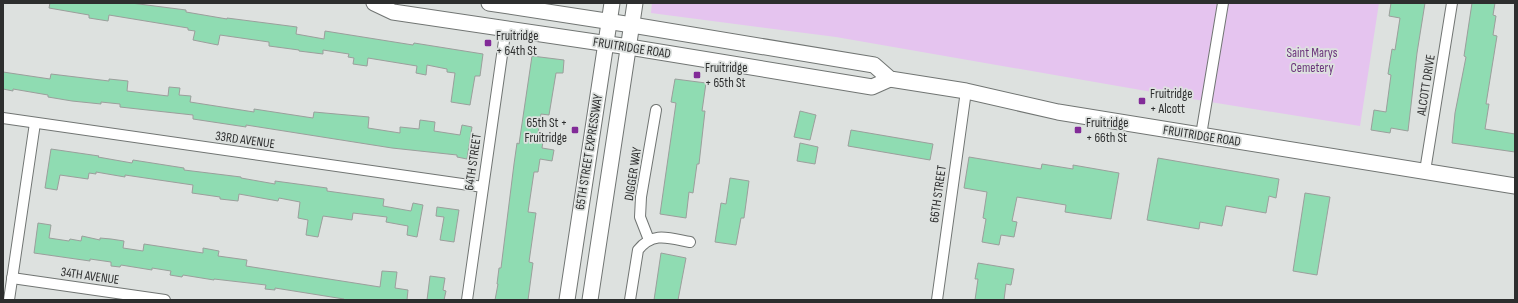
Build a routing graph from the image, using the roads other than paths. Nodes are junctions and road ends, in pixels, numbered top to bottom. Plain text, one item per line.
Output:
1 (374, 3) edge
2 (489, 3) edge
3 (612, 3) edge
4 (635, 3) edge
5 (1223, 3) edge
6 (1452, 3) edge
7 (609, 22) junction
8 (632, 25) junction
9 (506, 28) junction
10 (606, 43) junction
11 (629, 47) junction
12 (890, 79) junction
13 (966, 92) junction
14 (656, 110) dead end
15 (3, 118) edge
16 (35, 123) junction
17 (1201, 136) junction
18 (1426, 171) junction
19 (1515, 186) edge
20 (483, 187) junction
21 (649, 240) junction
22 (690, 242) dead end
23 (12, 278) junction
24 (9, 300) edge
25 (165, 300) edge
26 (467, 300) edge
27 (567, 300) edge
28 (590, 300) edge
29 (630, 300) edge
30 (937, 300) edge

1 - 9 main road, FRUITRIDGE ROAD
2 - 7 main road, FRUITRIDGE ROAD
3 - 7 main road, 65TH STREET EXPRESSWAY
4 - 8 main road, 65TH STREET EXPRESSWAY
5 - 17 street
6 - 18 street, ALCOTT DRIVE
7 - 8 main road, FRUITRIDGE ROAD
7 - 10 main road, 65TH STREET EXPRESSWAY
8 - 11 main road, 65TH STREET EXPRESSWAY
8 - 12 main road, FRUITRIDGE ROAD
9 - 10 main road, FRUITRIDGE ROAD
9 - 20 street, 64TH STREET
10 - 11 main road, FRUITRIDGE ROAD
10 - 27 main road, 65TH STREET EXPRESSWAY
11 - 12 main road, FRUITRIDGE ROAD
11 - 28 main road, 65TH STREET EXPRESSWAY
12 - 13 main road, FRUITRIDGE ROAD
13 - 17 main road, FRUITRIDGE ROAD
13 - 30 street, 66TH STREET
14 - 21 street, DIGGER WAY
15 - 16 street, 33RD AVENUE
16 - 20 street, 33RD AVENUE
16 - 23 street
17 - 18 main road, FRUITRIDGE ROAD
18 - 19 main road, FRUITRIDGE ROAD
20 - 26 street, 64TH STREET
21 - 22 street
21 - 29 street
23 - 24 street
23 - 25 street, 34TH AVENUE

